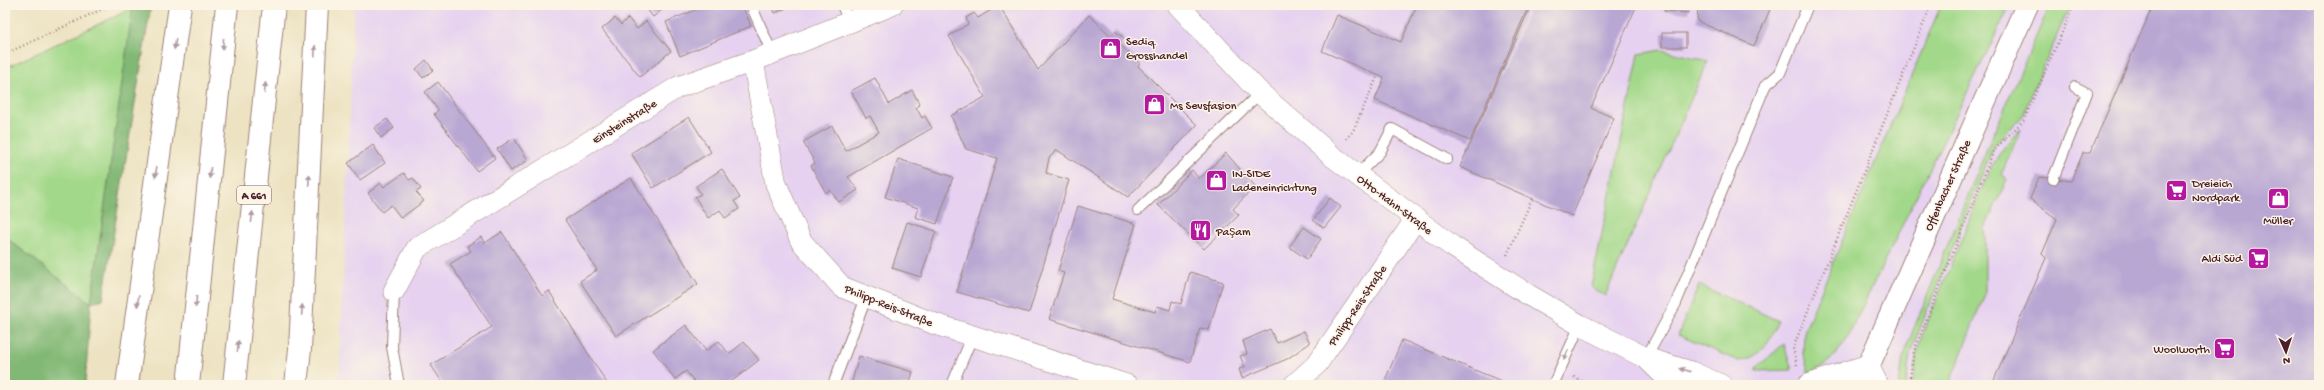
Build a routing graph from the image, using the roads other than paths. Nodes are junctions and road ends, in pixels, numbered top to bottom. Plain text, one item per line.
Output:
1 (180, 5) edge
2 (227, 5) edge
3 (274, 5) edge
4 (317, 5) edge
5 (751, 5) edge
6 (892, 5) edge
7 (1178, 5) edge
8 (1808, 5) edge
9 (2027, 5) edge
10 (846, 14) edge
11 (772, 53) junction
12 (753, 61) junction
13 (2075, 87) dead end
14 (1260, 92) junction
15 (1447, 158) dead end
16 (1357, 176) junction
17 (2053, 179) dead end
18 (1138, 210) dead end
19 (1415, 220) junction
20 (394, 291) joint
21 (866, 298) junction
22 (1580, 325) junction
23 (972, 337) junction
24 (300, 349) junction
25 (1646, 358) junction
26 (1868, 365) junction
27 (127, 385) edge
28 (188, 385) edge
29 (234, 385) edge
30 (296, 385) edge
31 (302, 385) edge
32 (399, 385) edge
33 (833, 385) edge
34 (952, 385) edge
35 (1127, 385) edge
36 (1294, 385) edge
37 (1553, 385) edge
38 (1674, 385) edge
39 (1721, 385) edge
40 (1808, 385) edge
41 (1860, 385) edge
42 (1878, 385) edge

1 -> 27 main road
2 -> 28 main road
29 -> 3 main road, A 661
24 -> 4 main road
5 - 11 lane
6 - 10 street, Einsteinstraße
7 - 14 street, Otto-Hahn-Straße
8 - 25 lane
9 - 26 main road, Offenbacher Straße
10 - 11 street, Einsteinstraße
11 - 12 street, Einsteinstraße
12 - 20 street, Einsteinstraße
12 - 21 street, Philipp-Reis-Straße
13 - 17 lane
14 - 16 street, Otto-Hahn-Straße
14 - 18 lane
15 - 16 lane
16 - 19 street, Otto-Hahn-Straße
19 - 22 street, Otto-Hahn-Straße
19 - 36 street, Philipp-Reis-Straße
20 - 32 lane
21 - 23 street, Philipp-Reis-Straße
21 - 33 lane
22 - 25 street, Otto-Hahn-Straße
22 -> 37 lane
23 - 34 lane
23 - 35 street, Philipp-Reis-Straße
24 - 30 main road
24 - 31 main road
25 - 38 street, Otto-Hahn-Straße
39 -> 25 street, Otto-Hahn-Straße
26 - 40 street
26 - 41 main road, Offenbacher Straße
26 - 42 street

